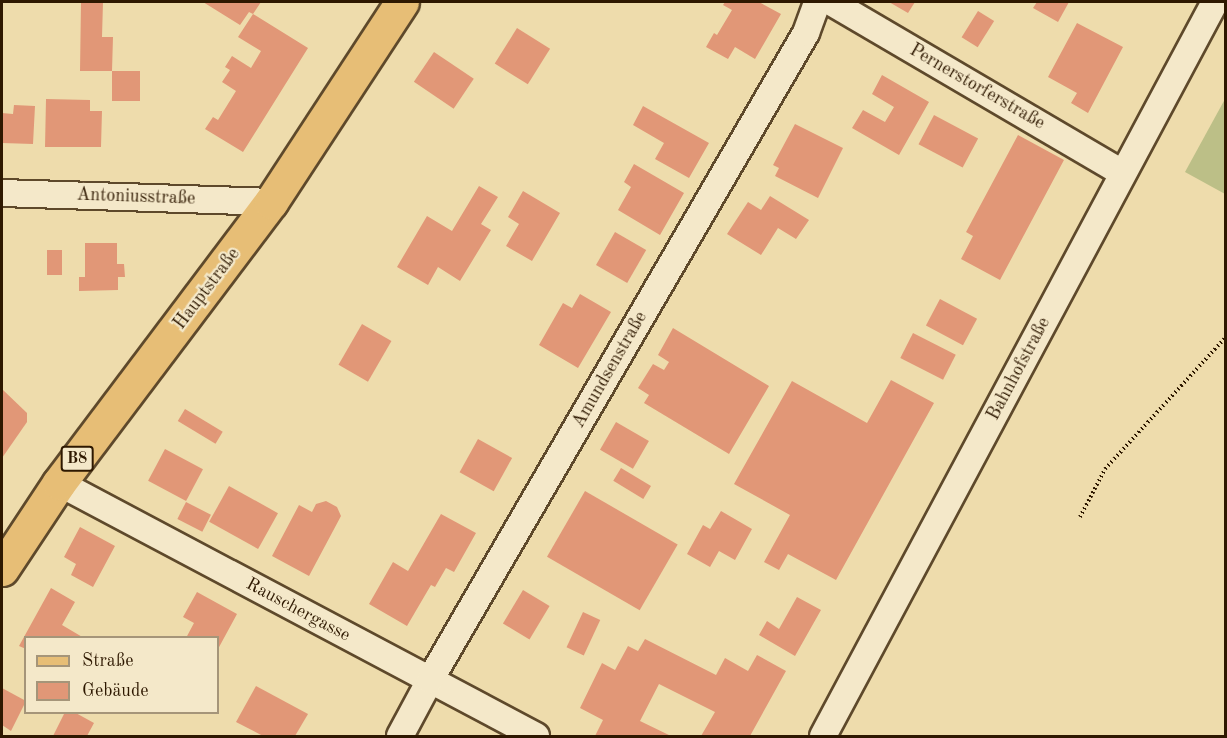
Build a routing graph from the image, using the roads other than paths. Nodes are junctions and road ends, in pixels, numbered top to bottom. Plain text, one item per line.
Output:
1 (402, 2) edge
2 (817, 2) edge
3 (831, 2) edge
4 (1215, 2) edge
5 (1123, 173) junction
6 (2, 193) edge
7 (271, 202) junction
8 (59, 483) junction
9 (2, 569) edge
10 (430, 680) junction
11 (400, 736) edge
12 (536, 736) edge
13 (823, 736) edge

1 - 7 main road, Hauptstraße / B8
2 - 10 street, Amundsenstraße
3 - 5 street, Pernerstorferstraße
4 - 5 street, Bahnhofstraße
5 - 13 street, Bahnhofstraße
6 - 7 street, Antoniusstraße
7 - 8 main road, Hauptstraße / B8
8 - 9 main road, Hauptstraße / B8
8 - 10 street, Rauschergasse
10 - 11 street, Amundsenstraße
10 - 12 street, Rauschergasse

